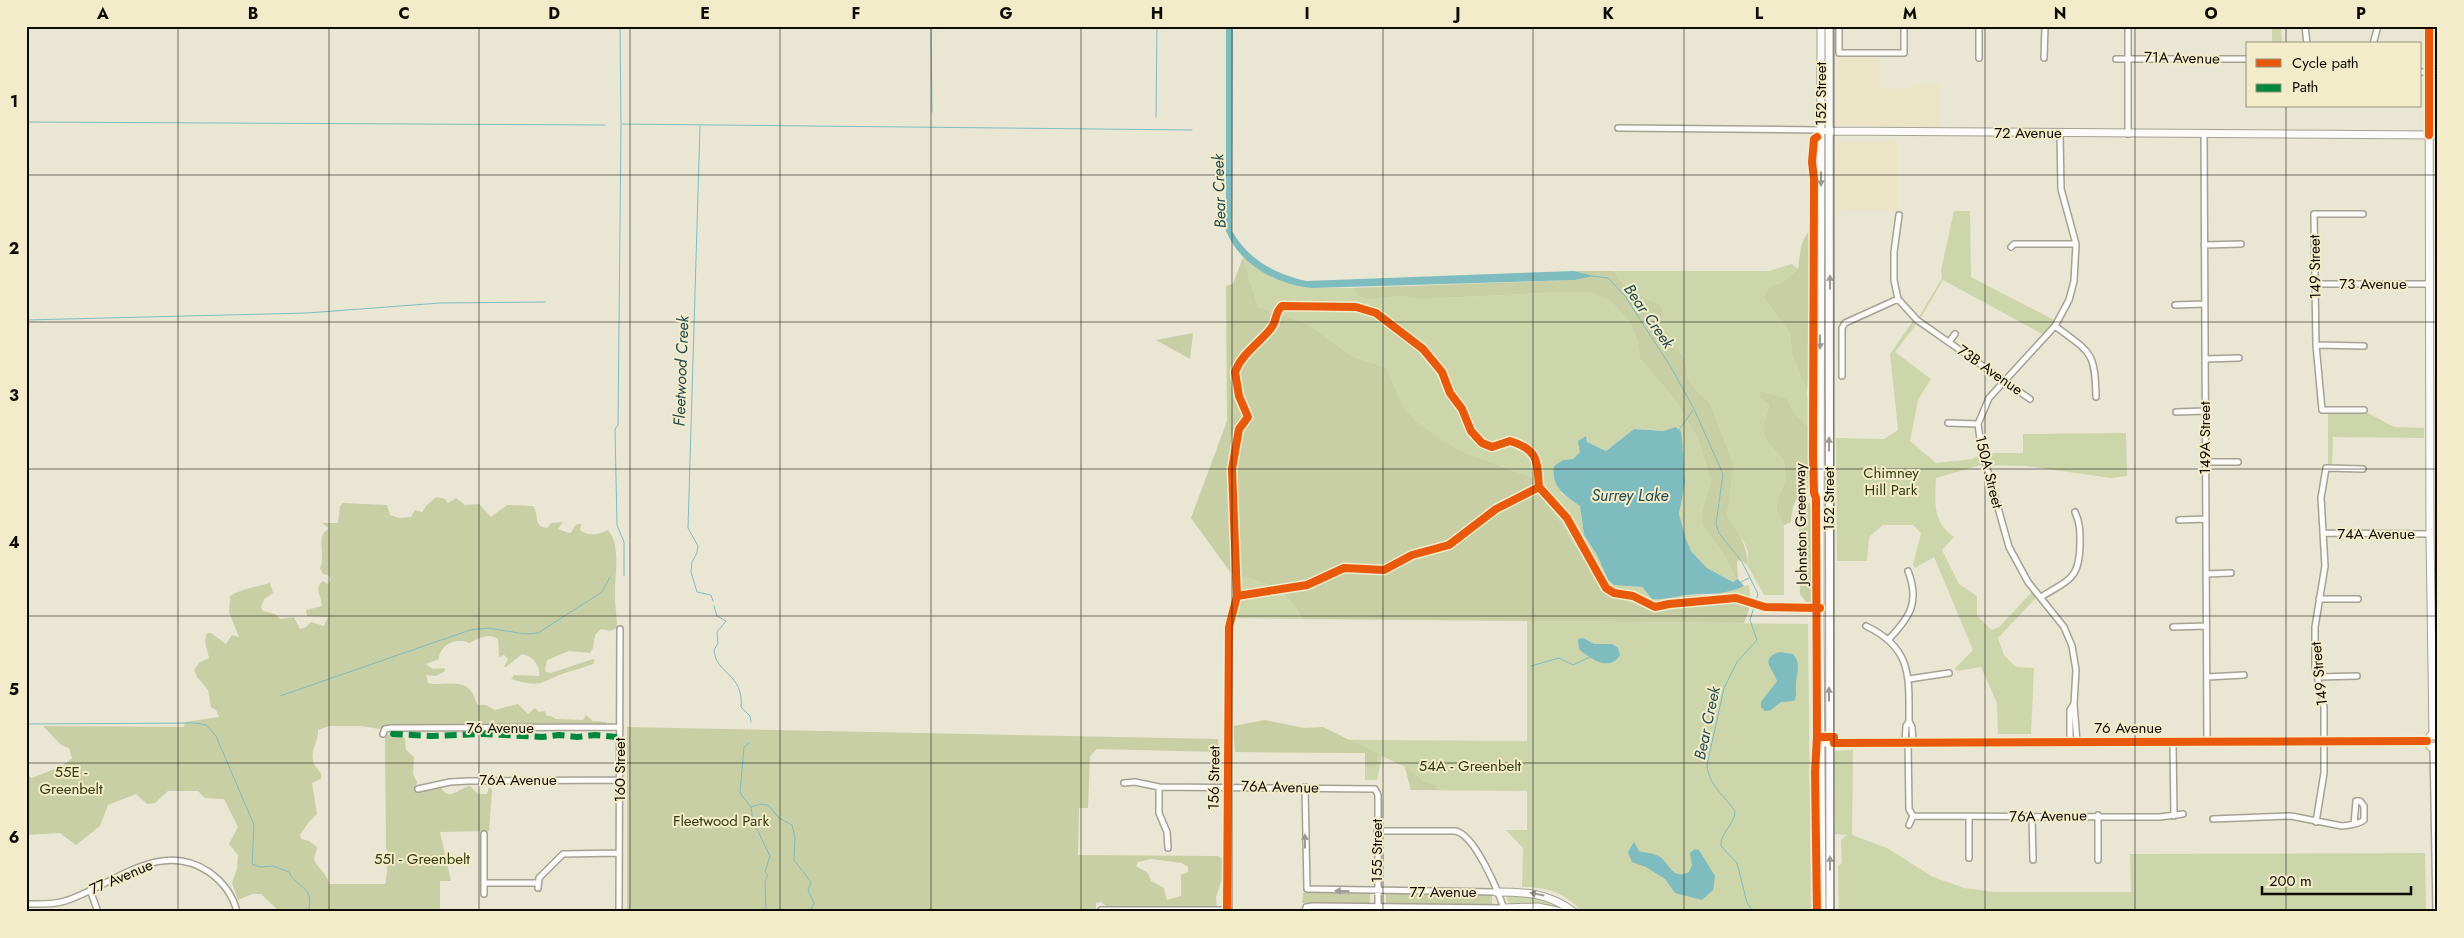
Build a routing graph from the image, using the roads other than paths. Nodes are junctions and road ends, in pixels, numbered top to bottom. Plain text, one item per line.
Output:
1 (1821, 26) edge
2 (1830, 26) edge
3 (1839, 26) edge
4 (1904, 26) edge
5 (1979, 26) edge
6 (2045, 26) edge
7 (2128, 26) edge
8 (2305, 26) edge
9 (2378, 26) edge
10 (2429, 26) edge
11 (2307, 42) edge
12 (2374, 42) edge
13 (1979, 58) dead end
14 (2044, 58) dead end
15 (2116, 59) dead end
16 (2128, 59) junction
17 (2246, 59) edge
18 (2422, 72) edge
19 (2429, 72) junction
20 (2438, 72) edge
21 (1618, 128) dead end
22 (1821, 130) junction
23 (1830, 131) junction
24 (2060, 134) junction
25 (2128, 134) junction
26 (2204, 134) junction
27 (2429, 135) junction
28 (2438, 135) edge
29 (2363, 214) dead end
30 (1899, 215) dead end
31 (2076, 244) junction
32 (2241, 244) dead end
33 (2204, 245) junction
34 (2011, 247) dead end
35 (2315, 284) junction
36 (2430, 284) junction
37 (1898, 299) junction
38 (2204, 304) junction
39 (2175, 305) dead end
40 (2055, 326) junction
41 (1955, 334) dead end
42 (1949, 342) junction
43 (2316, 346) junction
44 (2364, 346) dead end
45 (2239, 358) dead end
46 (2205, 359) junction
47 (1842, 376) dead end
48 (2004, 380) junction
49 (2096, 397) dead end
50 (2030, 398) dead end
51 (2364, 410) dead end
52 (2205, 411) junction
53 (2176, 412) dead end
54 (1948, 423) dead end
55 (1978, 424) junction
56 (2206, 462) junction
57 (2238, 462) dead end
58 (2363, 469) dead end
59 (2075, 512) dead end
60 (2206, 519) junction
61 (2180, 520) dead end
62 (2323, 534) junction
63 (2430, 534) junction
64 (1908, 571) dead end
65 (2206, 574) junction
66 (2231, 574) dead end
67 (2041, 597) junction
68 (2319, 599) junction
69 (2358, 599) dead end
70 (1866, 626) dead end
71 (2206, 626) junction
72 (2174, 627) dead end
73 (620, 629) dead end
74 (1889, 639) junction
75 (1228, 644) dead end
76 (1949, 673) dead end
77 (2244, 675) dead end
78 (2356, 676) dead end
79 (2207, 677) junction
80 (2318, 677) junction
81 (1909, 679) junction
82 (620, 727) junction
83 (383, 734) dead end
84 (2435, 736) edge
85 (2324, 741) junction
86 (2427, 741) junction
87 (2073, 742) junction
88 (2173, 742) junction
89 (2208, 742) junction
90 (1825, 743) junction
91 (1909, 743) junction
92 (2436, 746) edge
93 (620, 780) junction
94 (1124, 783) dead end
95 (1227, 786) junction
96 (1159, 787) junction
97 (1305, 787) junction
98 (418, 789) dead end
99 (1376, 790) joint
100 (2183, 814) dead end
101 (2098, 815) junction
102 (1913, 816) junction
103 (2032, 816) junction
104 (2174, 816) junction
105 (1969, 817) junction
106 (2213, 819) dead end
107 (2316, 822) junction
108 (2354, 824) dead end
109 (1909, 825) dead end
110 (1377, 831) junction
111 (484, 834) dead end
112 (1168, 848) dead end
113 (619, 853) junction
114 (1969, 858) dead end
115 (2033, 860) dead end
116 (2098, 860) dead end
117 (484, 883) junction
118 (90, 890) junction
119 (1378, 892) junction
120 (1496, 892) junction
121 (484, 894) dead end
122 (26, 904) edge
123 (1101, 909) edge
124 (1306, 909) edge
125 (1378, 909) edge
126 (1442, 909) edge
127 (1505, 910) edge
128 (1166, 911) edge
129 (1227, 911) edge
130 (98, 912) edge
131 (237, 912) edge
132 (619, 912) edge
133 (1561, 912) edge
134 (1574, 912) edge
135 (1822, 912) edge
136 (1830, 912) edge
137 (2436, 912) edge

1 - 22 main road, 152 Street
2 - 23 main road, 152 Street
3 - 4 street
5 - 13 street
6 - 14 street
7 - 16 street
8 - 11 street
9 - 12 street
10 - 19 main road
15 - 16 street, 71A Avenue
16 - 17 street, 71A Avenue
16 - 25 street
18 - 19 street
19 - 20 street
19 - 27 main road
21 - 22 street, 72 Avenue
22 - 23 main road, 72 Avenue
22 -> 90 main road, 152 Street
23 - 24 main road, 72 Avenue
90 -> 23 main road, 152 Street
24 - 25 main road, 72 Avenue
24 - 31 street, 150A Street
25 - 26 main road, 72 Avenue
26 - 27 main road, 72 Avenue
26 - 33 street, 149A Street
27 - 28 main road, 72 Avenue
27 - 36 main road
29 - 35 street, 149 Street
30 - 37 street
31 - 34 street
31 - 40 street, 150A Street
32 - 33 street
33 - 38 street, 149A Street
35 - 36 street, 73 Avenue
35 - 43 street, 149 Street
36 - 63 main road
37 - 42 street, 73B Avenue
37 - 47 street
38 - 39 street
38 - 46 street, 149A Street
40 - 48 street, 150A Street
40 - 49 street
41 - 42 street, 73B Avenue
42 - 48 street, 73B Avenue
43 - 44 street
43 - 51 street, 149 Street
45 - 46 street
46 - 52 street, 149A Street
48 - 50 street, 73B Avenue
48 - 55 street, 150A Street
52 - 53 street
52 - 56 street, 149A Street
54 - 55 street
55 - 67 street, 150A Street
56 - 57 street
56 - 60 street, 149A Street
58 - 62 street, 149 Street
59 - 67 street
60 - 61 street
60 - 65 street, 149A Street
62 - 63 street, 74A Avenue
62 - 68 street, 149 Street
63 - 84 main road
64 - 74 street
65 - 66 street
65 - 71 street, 149A Street
67 - 87 street, 150A Street
68 - 69 street
68 - 80 street, 149 Street
70 - 74 street
71 - 72 street
71 - 79 street, 149A Street
73 - 82 street, 160 Street
74 - 81 street
75 - 95 street, 156 Street
76 - 81 street
77 - 79 street
78 - 80 street
79 - 89 street, 149A Street
80 - 85 street, 149 Street
81 - 91 street
82 - 83 street, 76 Avenue
82 - 93 street, 160 Street
84 - 86 main road
85 - 86 main road, 76 Avenue
85 - 89 main road, 76 Avenue
85 - 107 street, 149 Street
86 - 92 main road
87 - 88 main road, 76 Avenue
87 - 91 main road, 76 Avenue
88 - 89 main road, 76 Avenue
88 - 104 street
90 - 91 main road, 76 Avenue
90 - 135 main road, 152 Street
136 -> 90 main road, 152 Street
91 - 102 street
92 - 137 street
93 - 98 street, 76A Avenue
93 - 113 street, 160 Street
94 - 96 street, 76A Avenue
95 - 96 street, 76A Avenue
95 - 97 street, 76A Avenue
95 - 129 street, 156 Street
96 - 112 street
97 - 99 street, 76A Avenue
119 -> 97 street, 77 Avenue
99 - 110 street, 155 Street
100 - 104 street, 76A Avenue
101 - 103 street, 76A Avenue
101 - 104 street, 76A Avenue
101 - 116 street
102 - 105 street, 76A Avenue
102 - 109 street
103 - 105 street, 76A Avenue
103 - 115 street
105 - 114 street
106 - 107 street
107 - 108 street
110 - 119 street, 155 Street
110 - 120 street
111 - 117 street
113 - 117 street
113 - 132 street, 160 Street
117 - 121 street
118 - 122 street, 77 Avenue
118 - 130 street
118 - 131 street, 77 Avenue
119 - 120 street, 77 Avenue
119 - 125 street, 155 Street
120 - 127 street
134 -> 120 main road, 77 Avenue
123 - 128 street
124 - 125 street, 77 Avenue
125 - 126 street, 77 Avenue
126 - 127 street, 77 Avenue
127 - 133 main road, 77 Avenue
128 - 129 street

